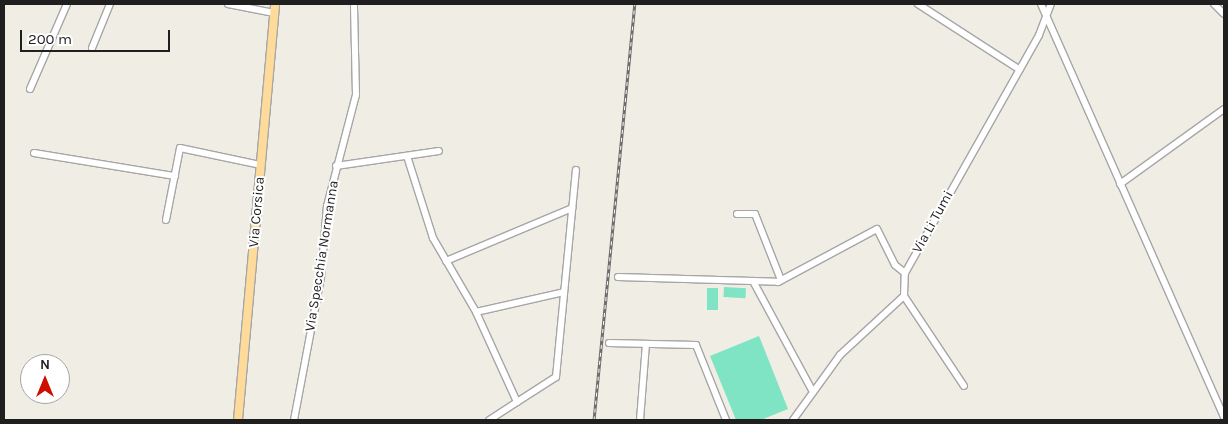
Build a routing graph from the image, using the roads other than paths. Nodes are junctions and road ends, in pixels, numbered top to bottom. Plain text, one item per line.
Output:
1 (67, 4) edge
2 (110, 4) edge
3 (228, 4) edge
4 (275, 4) edge
5 (354, 4) edge
6 (918, 4) edge
7 (1041, 4) edge
8 (1051, 4) edge
9 (1214, 4) edge
10 (274, 13) junction
11 (1045, 14) junction
12 (1224, 14) edge
13 (92, 48) dead end
14 (1020, 70) junction
15 (30, 89) dead end
16 (1224, 109) edge
17 (439, 151) dead end
18 (34, 153) dead end
19 (407, 156) junction
20 (261, 165) junction
21 (336, 166) junction
22 (576, 170) dead end
23 (175, 176) junction
24 (1120, 184) junction
25 (572, 208) junction
26 (737, 214) dead end
27 (166, 220) dead end
28 (446, 261) junction
29 (905, 273) junction
30 (618, 278) dead end
31 (781, 280) junction
32 (753, 282) junction
33 (564, 292) junction
34 (904, 296) junction
35 (476, 312) junction
36 (609, 344) dead end
37 (646, 344) junction
38 (964, 386) dead end
39 (813, 392) junction
40 (517, 402) junction
41 (1224, 417) edge
42 (238, 420) edge
43 (294, 420) edge
44 (489, 420) edge
45 (640, 420) edge
46 (726, 420) edge
47 (792, 420) edge

1 - 15 street
2 - 13 street
3 - 10 street
4 - 10 main road, Via Corsica
5 - 21 street, Via Specchia Normanna
6 - 14 street
7 - 11 street
8 - 11 street, Via Li Tumi
9 - 12 street
10 - 20 main road, Via Corsica
11 - 14 street, Via Li Tumi
11 - 24 street
14 - 29 street, Via Li Tumi
16 - 24 street
17 - 19 street
18 - 23 street
19 - 21 street
19 - 28 street
20 - 23 street
20 - 42 main road, Via Corsica
21 - 43 street, Via Specchia Normanna
22 - 25 street
23 - 27 street
24 - 41 street
25 - 28 street
25 - 33 street
26 - 31 street
28 - 35 street
29 - 31 street
29 - 34 street, Via Li Tumi
30 - 32 street
31 - 32 street
32 - 39 street
33 - 35 street
33 - 40 street
34 - 38 street
34 - 39 street
35 - 40 street
36 - 37 street
37 - 45 street
37 - 46 street
39 - 47 street
40 - 44 street

